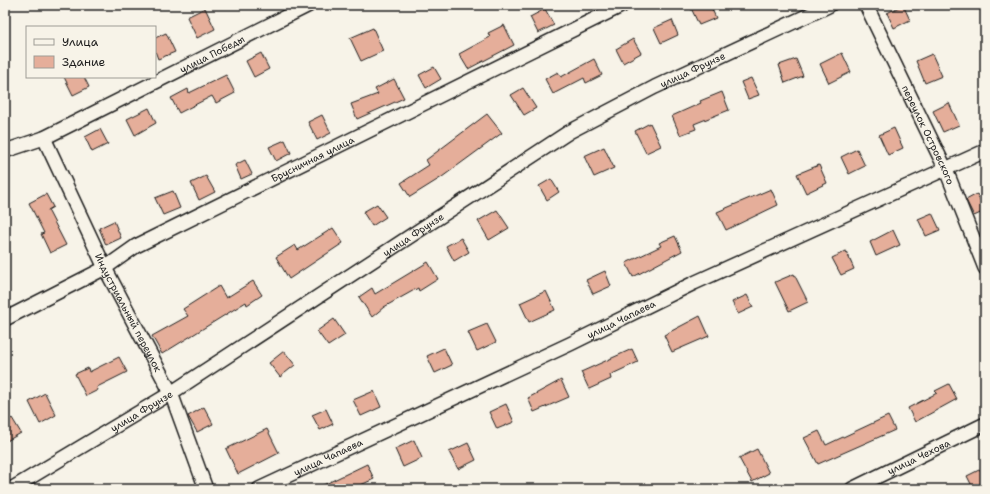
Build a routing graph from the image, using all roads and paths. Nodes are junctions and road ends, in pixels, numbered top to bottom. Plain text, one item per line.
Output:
1 (309, 5) edge
2 (623, 5) edge
3 (830, 5) edge
4 (866, 5) edge
5 (44, 138) junction
6 (5, 151) edge
7 (985, 151) edge
8 (946, 170) junction
9 (105, 268) junction
10 (985, 268) edge
11 (5, 319) edge
12 (171, 392) junction
13 (985, 424) edge
14 (11, 489) edge
15 (206, 489) edge
16 (259, 489) edge
17 (852, 489) edge

1 - 5 street, улица Победы
2 - 9 street, Брусничная улица
3 - 12 street, улица Фрунзе
4 - 8 street, переулок Островского
5 - 6 street, улица Победы
5 - 9 street, Индустриальный переулок
7 - 8 street, улица Чапаева
8 - 10 street, переулок Островского
8 - 16 street, улица Чапаева
9 - 11 street, Брусничная улица
9 - 12 street, Индустриальный переулок
12 - 14 street, улица Фрунзе
12 - 15 street, Индустриальный переулок
13 - 17 street, улица Чехова

